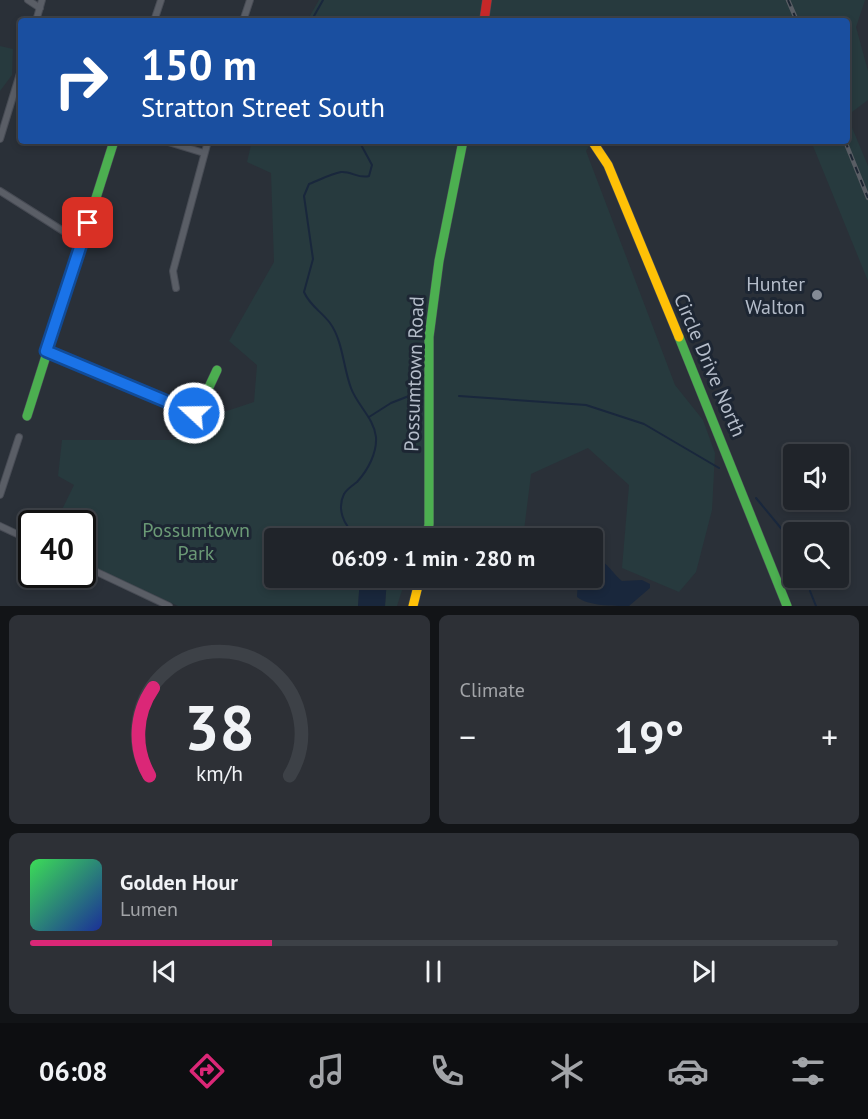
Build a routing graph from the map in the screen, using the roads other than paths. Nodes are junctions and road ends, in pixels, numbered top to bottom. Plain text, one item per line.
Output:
1 (28, 0) edge
2 (42, 0) edge
3 (161, 0) edge
4 (249, 0) edge
5 (487, 0) edge
6 (40, 8) junction
7 (37, 18) edge
8 (155, 18) edge
9 (244, 18) edge
10 (484, 18) edge
11 (18, 80) edge
12 (0, 139) edge
13 (113, 144) edge
14 (175, 144) edge
15 (207, 144) edge
16 (462, 144) edge
17 (594, 144) edge
18 (204, 153) junction
19 (0, 191) edge
20 (82, 243) junction
21 (176, 288) dead end
22 (46, 351) junction
23 (217, 370) dead end
24 (27, 416) dead end
25 (19, 437) dead end
26 (0, 495) edge
27 (0, 526) edge
28 (428, 528) edge
29 (18, 534) edge
30 (96, 572) edge
31 (417, 588) edge
32 (169, 606) edge
33 (412, 606) edge
34 (787, 606) edge

1 - 6 street
2 - 6 street
3 - 8 street
4 - 9 street
5 - 10 street
6 - 7 street
11 - 12 street
13 - 20 street
14 - 18 street
15 - 18 street
16 - 28 street, Possumtown Road
17 - 34 street, Circle Drive North
18 - 21 street
19 - 20 street
20 - 22 street
22 - 23 street
22 - 24 street
25 - 26 street
27 - 29 street
30 - 32 street
31 - 33 street

